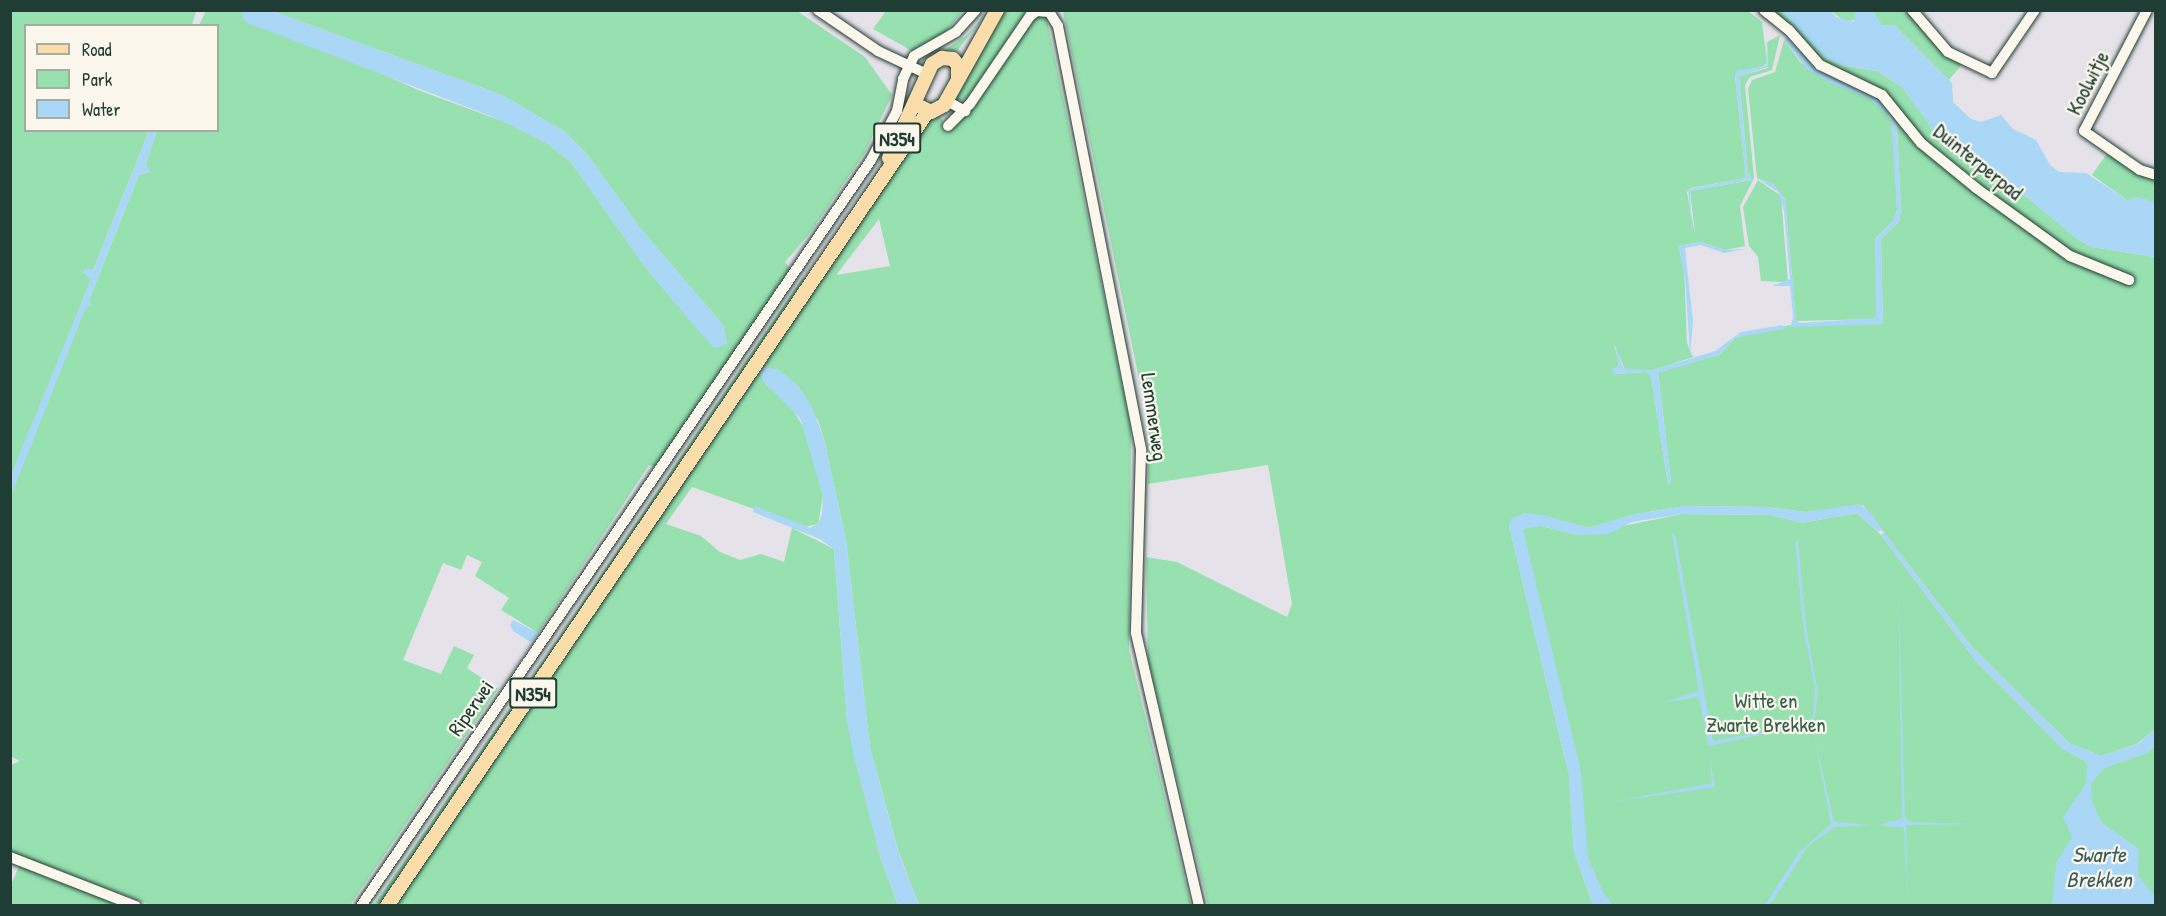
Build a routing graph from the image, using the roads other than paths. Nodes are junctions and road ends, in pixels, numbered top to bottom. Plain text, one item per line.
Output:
1 (818, 10) edge
2 (976, 10) edge
3 (997, 10) edge
4 (1764, 10) edge
5 (1912, 10) edge
6 (2035, 10) edge
7 (2147, 10) edge
8 (1048, 11) edge
9 (988, 23) junction
10 (951, 58) junction
11 (909, 66) junction
12 (927, 74) junction
13 (958, 78) junction
14 (919, 92) junction
15 (947, 101) junction
16 (928, 111) junction
17 (965, 111) junction
18 (948, 126) dead end
19 (2156, 175) edge
20 (875, 189) junction
21 (2129, 280) dead end
22 (10, 857) edge
23 (136, 906) edge
24 (361, 906) edge
25 (387, 906) edge
26 (1199, 906) edge

1 - 11 street
2 - 11 street
3 - 9 main road
4 - 21 street, Duinterperpad
5 - 6 street
7 - 19 street, Koolwitje
8 - 17 street
8 - 26 street, Lemmerweg
9 - 10 main road
9 - 13 main road
10 - 12 main road
10 - 13 main road
11 - 12 street
11 - 24 street, Riperwei
12 - 14 main road, N354
13 - 15 main road
14 - 16 main road, N354
14 - 20 main road, N354
15 - 16 main road, N354
15 - 17 street
16 - 20 main road, N354
17 - 18 street
20 - 25 main road, Riperwei / N354
22 - 23 street

